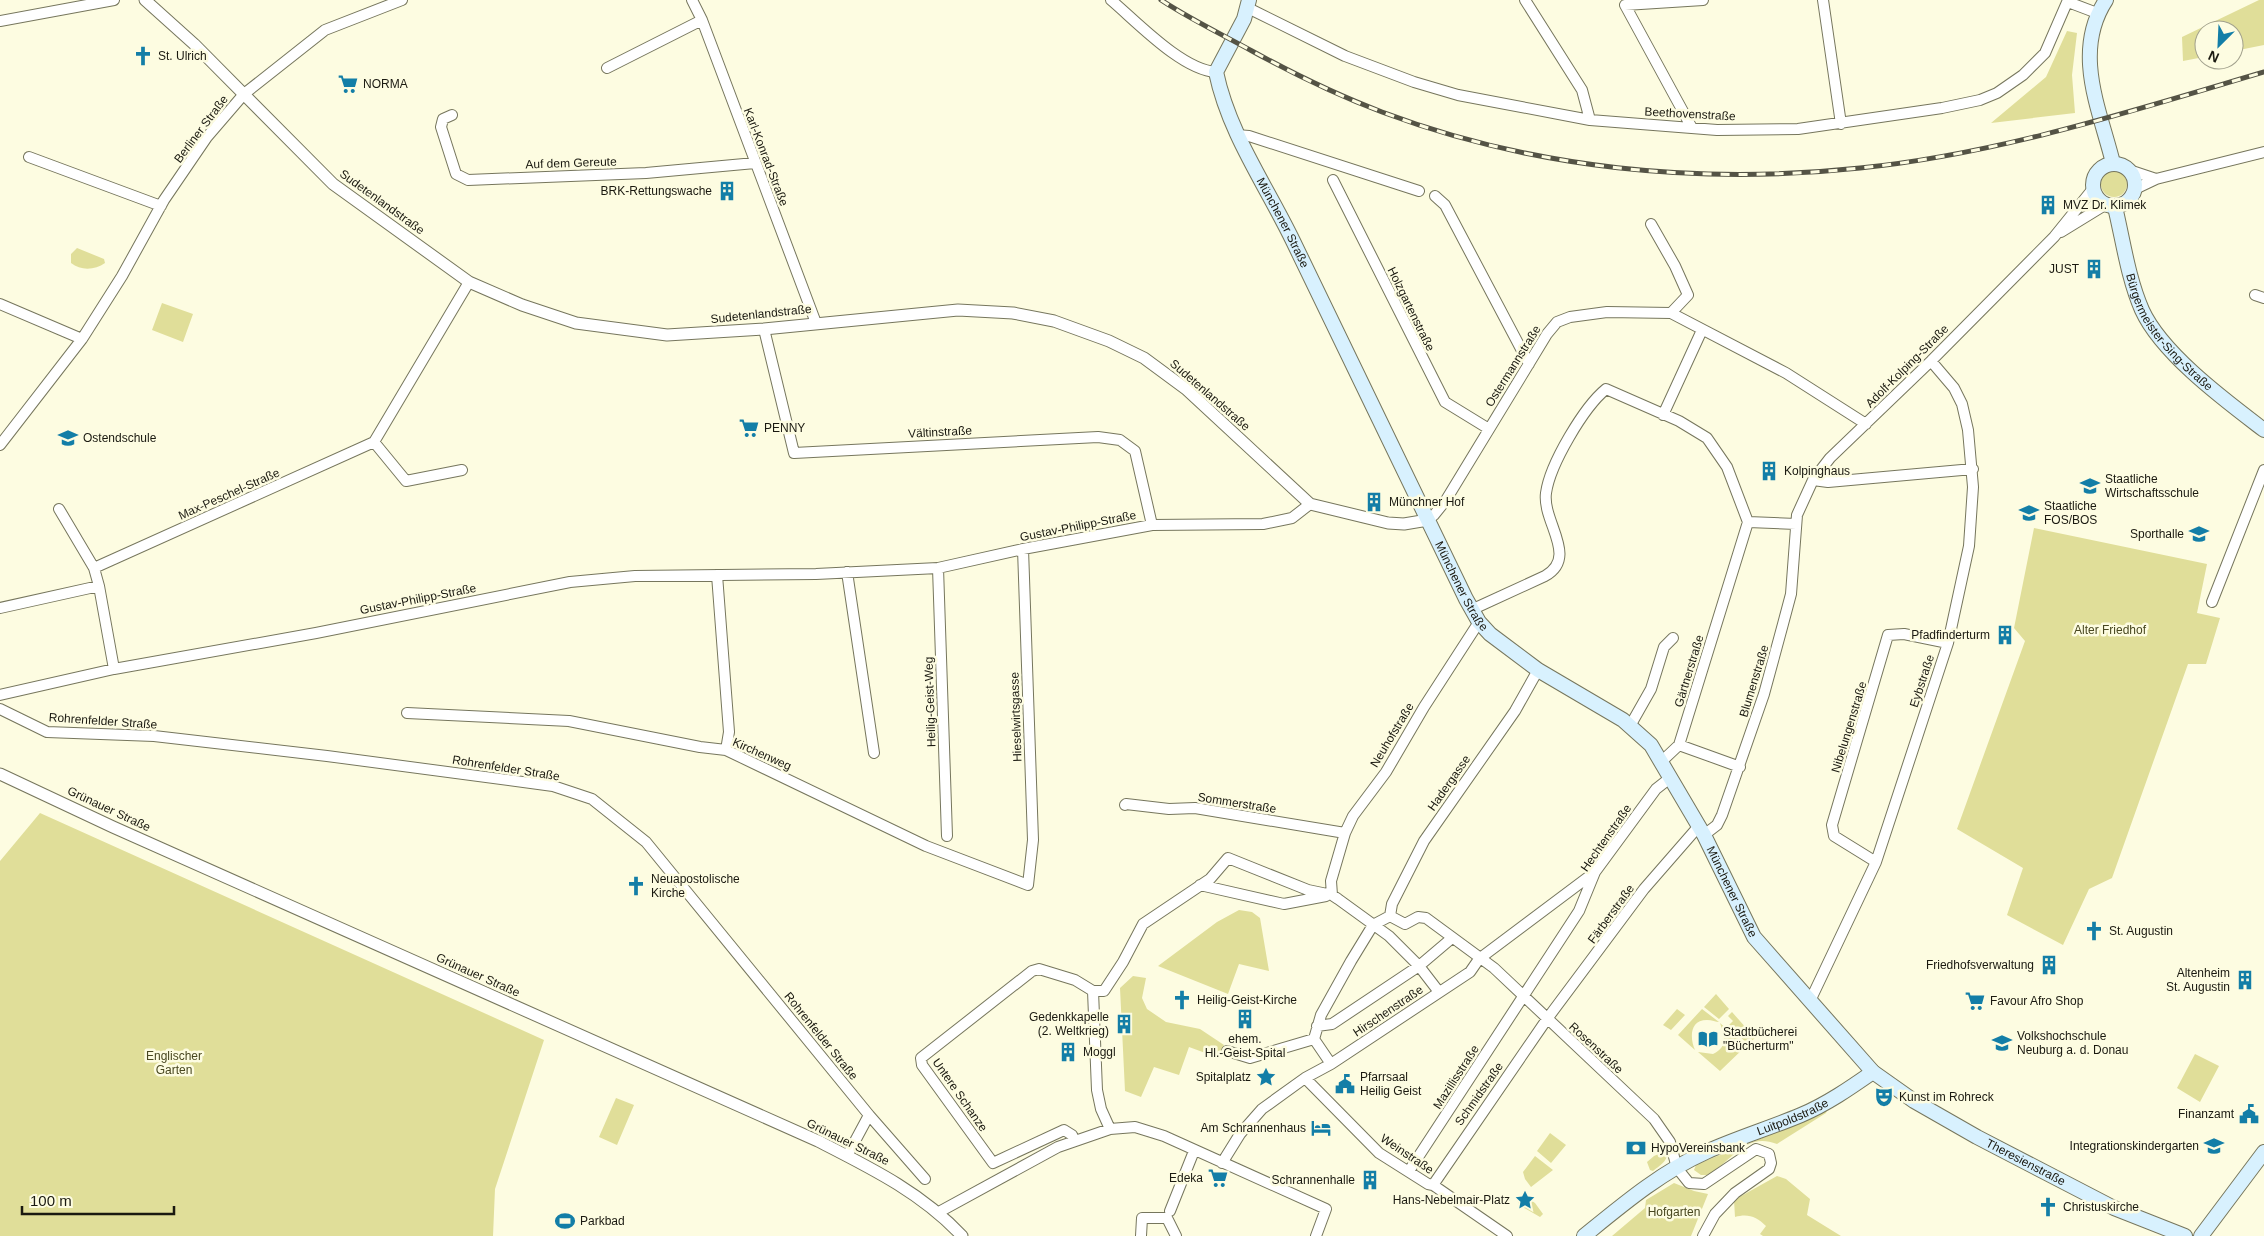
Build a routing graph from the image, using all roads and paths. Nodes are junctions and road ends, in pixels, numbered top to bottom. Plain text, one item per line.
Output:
1 (114, 0) edge
2 (146, 0) edge
3 (402, 0) edge
4 (692, 0) edge
5 (1111, 0) edge
6 (1525, 0) edge
7 (1703, 0) edge
8 (1823, 0) edge
9 (2106, 0) edge
10 (2068, 1) edge
11 (1248, 4) edge
12 (2098, 13) junction
13 (702, 20) junction
14 (0, 21) edge
15 (607, 68) dead end
16 (1216, 72) junction
17 (244, 94) junction
18 (452, 115) dead end
19 (1590, 120) junction
20 (1841, 124) junction
21 (1692, 128) junction
22 (1237, 135) junction
23 (2264, 152) edge
24 (29, 157) dead end
25 (755, 163) junction
26 (2109, 164) junction
27 (2129, 170) junction
28 (2156, 179) junction
29 (1333, 180) dead end
30 (2135, 189) junction
31 (2092, 190) junction
32 (1419, 191) dead end
33 (1435, 196) dead end
34 (161, 206) junction
35 (2110, 206) junction
36 (1651, 224) dead end
37 (2054, 237) junction
38 (469, 282) junction
39 (0, 304) edge
40 (1671, 313) junction
41 (816, 322) junction
42 (764, 329) junction
43 (1702, 330) junction
44 (82, 339) junction
45 (1931, 361) junction
46 (1529, 364) junction
47 (1663, 414) junction
48 (1866, 424) junction
49 (1489, 429) junction
50 (2264, 430) edge
51 (374, 442) junction
52 (0, 445) edge
53 (1973, 469) junction
54 (462, 470) dead end
55 (2264, 470) edge
56 (1813, 480) junction
57 (1310, 504) junction
58 (59, 509) dead end
59 (1428, 520) junction
60 (1748, 522) junction
61 (1152, 524) junction
62 (1796, 524) junction
63 (1023, 549) junction
64 (94, 568) junction
65 (938, 568) junction
66 (847, 572) junction
67 (717, 575) junction
68 (99, 586) junction
69 (2212, 602) dead end
70 (0, 608) edge
71 (1471, 610) junction
72 (1479, 622) junction
73 (1674, 638) dead end
74 (1948, 643) junction
75 (114, 669) junction
76 (1538, 670) junction
77 (0, 695) edge
78 (0, 709) edge
79 (407, 713) dead end
80 (1630, 726) junction
81 (1679, 745) junction
82 (726, 750) junction
83 (874, 753) dead end
84 (1661, 762) junction
85 (1740, 767) junction
86 (0, 774) edge
87 (1670, 778) junction
88 (1125, 806) dead end
89 (1701, 831) junction
90 (1345, 833) junction
91 (947, 836) dead end
92 (1876, 862) junction
93 (1595, 872) junction
94 (1028, 885) joint
95 (1200, 885) junction
96 (1332, 895) junction
97 (1390, 916) junction
98 (1373, 925) junction
99 (1452, 938) junction
100 (1479, 959) junction
101 (1419, 966) junction
102 (1093, 990) junction
103 (1439, 992) junction
104 (1525, 996) junction
105 (1810, 1001) junction
106 (1547, 1019) junction
107 (1317, 1026) junction
108 (1314, 1039) junction
109 (1227, 1051) dead end
110 (1331, 1064) junction
111 (1873, 1072) junction
112 (1305, 1078) junction
113 (870, 1115) junction
114 (1110, 1129) junction
115 (1075, 1141) junction
116 (1194, 1151) junction
117 (2264, 1152) edge
118 (847, 1156) junction
119 (1222, 1164) junction
120 (1677, 1168) junction
121 (1409, 1171) junction
122 (924, 1179) dead end
123 (1432, 1185) junction
124 (939, 1212) junction
125 (1169, 1215) junction
126 (962, 1236) edge
127 (1141, 1236) edge
128 (1176, 1236) edge
129 (1316, 1236) edge
130 (1507, 1236) edge
131 (1584, 1236) edge
132 (1703, 1236) edge
133 (2185, 1236) edge
134 (2201, 1236) edge

1 - 14 street
2 - 17 street, Sudetenlandstraße
3 - 17 street, Berliner Straße
4 - 13 street, Karl-Konrad-Straße
5 - 16 street
6 - 19 street
7 - 21 street
8 - 20 street
9 - 12 main road
10 - 12 street, Beethovenstraße
10 - 20 street, Beethovenstraße
11 - 16 main road
11 - 19 street, Beethovenstraße
12 - 26 main road
13 - 15 street
13 - 25 street, Karl-Konrad-Straße
16 - 22 main road, Münchener Straße
17 - 34 street, Berliner Straße
17 - 38 street, Sudetenlandstraße
18 - 25 street, Auf dem Gereute
19 - 21 street, Beethovenstraße
20 - 21 street, Beethovenstraße
22 - 32 street
22 - 59 main road, Münchener Straße
23 - 28 street
24 - 34 street
25 - 41 street, Karl-Konrad-Straße
26 - 27 main road
26 - 31 main road
27 - 28 street
27 - 30 main road
28 - 30 street
29 - 49 street, Holzgartenstraße
30 - 35 main road
31 - 35 main road
31 - 37 street, Adolf-Kolping-Straße
33 - 46 street
34 - 44 street, Berliner Straße
35 - 37 street, Adolf-Kolping-Straße
35 - 50 main road, Bürgermeister-Sing-Straße
36 - 40 street
37 - 45 street, Adolf-Kolping-Straße
38 - 42 street, Sudetenlandstraße
38 - 51 street
39 - 44 street
40 - 43 street, Ostermannstraße
40 - 46 street, Ostermannstraße
41 - 42 street, Sudetenlandstraße
41 - 57 street, Sudetenlandstraße
42 - 61 street, Vältinstraße
43 - 47 street
43 - 48 street, Ostermannstraße
44 - 52 street, Berliner Straße
45 - 48 street, Adolf-Kolping-Straße
45 - 53 street, Eybstraße
46 - 49 street, Ostermannstraße
47 - 60 street
47 - 71 street
48 - 56 street, Adolf-Kolping-Straße
49 - 59 street, Ostermannstraße
51 - 54 street
51 - 64 street, Max-Peschel-Straße
53 - 56 street
53 - 74 street, Eybstraße
55 - 69 street
56 - 62 street, Adolf-Kolping-Straße
57 - 59 street, Sudetenlandstraße
57 - 61 street, Gustav-Philipp-Straße
58 - 64 street
59 - 71 main road, Münchener Straße
60 - 62 street
60 - 81 street, Gärtnerstraße
61 - 63 street, Gustav-Philipp-Straße
62 - 85 street, Blumenstraße
63 - 65 street, Gustav-Philipp-Straße
63 - 94 street, Hieselwirtsgasse
64 - 68 street
65 - 66 street, Gustav-Philipp-Straße
65 - 91 street, Heilig-Geist-Weg
66 - 67 street, Gustav-Philipp-Straße
66 - 83 street
67 - 75 street, Gustav-Philipp-Straße
67 - 82 street
68 - 70 street
68 - 75 street
71 - 72 main road, Münchener Straße
72 - 76 main road, Münchener Straße
72 - 90 street, Neuhofstraße
73 - 80 street
74 - 92 street, Eybstraße
74 - 92 street, Nibelungenstraße
75 - 77 street, Gustav-Philipp-Straße
76 - 80 main road, Münchener Straße
76 - 97 street, Hadergasse
78 - 113 street, Rohrenfelder Straße
79 - 82 street, Kirchenweg
80 - 84 main road, Münchener Straße
81 - 84 street, Gärtnerstraße
81 - 85 street
82 - 94 street, Kirchenweg
84 - 87 main road, Münchener Straße
85 - 89 street, Blumenstraße
86 - 118 street, Grünauer Straße
87 - 89 main road, Münchener Straße
87 - 93 street, Hechtenstraße
88 - 90 street, Sommerstraße
89 - 105 main road, Münchener Straße
89 - 106 street, Färberstraße
90 - 96 street, Neuhofstraße
92 - 105 street, Eybstraße
93 - 100 street, Hirschenstraße
93 - 104 street, Hechtenstraße
95 - 96 street
95 - 96 street
95 - 102 street
96 - 98 street
97 - 98 street
97 - 99 street, Rosenstraße
98 - 101 street
98 - 107 street
99 - 100 street, Rosenstraße
99 - 101 street
100 - 103 street, Hirschenstraße
100 - 104 street, Rosenstraße
101 - 103 street
101 - 107 street
102 - 114 street
102 - 115 street, Untere Schanze
103 - 110 street, Hirschenstraße
104 - 106 street, Rosenstraße
104 - 121 street, Mazillisstraße
105 - 111 main road, Münchener Straße
106 - 120 street, Rosenstraße
106 - 123 street, Schmidstraße
107 - 108 street
108 - 109 street
108 - 110 street
110 - 112 street, Hirschenstraße
111 - 120 main road, Luitpoldstraße
111 - 133 main road, Theresienstraße
112 - 119 street
112 - 121 street, Weinstraße
113 - 118 street
113 - 122 street, Rohrenfelder Straße
114 - 115 street
114 - 116 street
115 - 124 street
116 - 119 street
116 - 125 street
117 - 134 main road
118 - 124 street, Grünauer Straße
119 - 129 street
120 - 131 main road, Luitpoldstraße
120 - 132 street
121 - 123 street, Weinstraße
123 - 130 street, Weinstraße
124 - 126 street, Grünauer Straße
125 - 127 street
125 - 128 street

